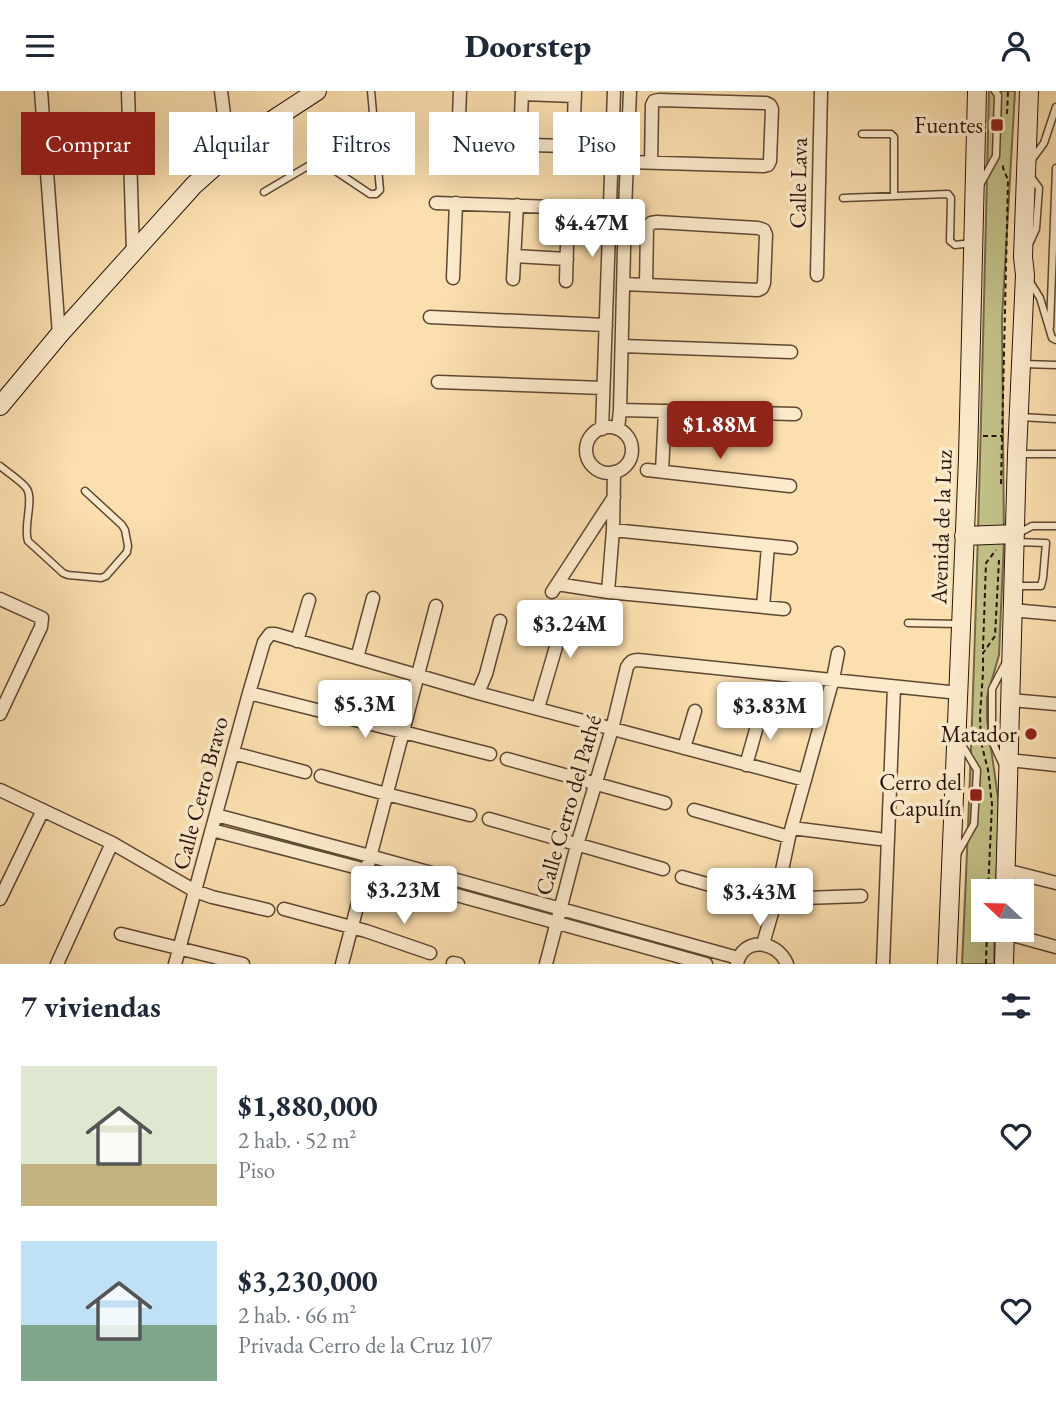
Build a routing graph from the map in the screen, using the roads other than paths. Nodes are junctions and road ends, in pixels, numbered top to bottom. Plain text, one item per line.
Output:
1 (41, 91) edge
2 (128, 91) edge
3 (221, 91) edge
4 (317, 91) edge
5 (371, 91) edge
6 (460, 91) edge
7 (614, 91) edge
8 (630, 91) edge
9 (821, 91) edge
10 (977, 91) edge
11 (995, 91) edge
12 (1029, 91) edge
13 (522, 92) edge
14 (575, 93) edge
15 (1056, 107) edge
16 (224, 112) edge
17 (285, 112) edge
18 (373, 112) edge
19 (459, 112) edge
20 (521, 112) edge
21 (574, 112) edge
22 (613, 112) edge
23 (629, 112) edge
24 (862, 134) dead end
25 (640, 163) edge
26 (650, 163) junction
27 (307, 167) edge
28 (1027, 168) junction
29 (1056, 168) edge
30 (1056, 174) edge
31 (205, 175) edge
32 (342, 175) edge
33 (379, 175) edge
34 (611, 175) edge
35 (627, 175) edge
36 (264, 192) dead end
37 (975, 193) junction
38 (894, 196) junction
39 (843, 198) dead end
40 (436, 202) dead end
41 (456, 203) junction
42 (517, 205) junction
43 (568, 208) junction
44 (610, 209) junction
45 (625, 209) junction
46 (974, 243) junction
47 (133, 252) junction
48 (1055, 253) edge
49 (514, 256) junction
50 (567, 259) junction
51 (1024, 266) junction
52 (817, 275) dead end
53 (453, 278) dead end
54 (513, 279) dead end
55 (566, 281) dead end
56 (624, 284) junction
57 (646, 285) junction
58 (430, 317) dead end
59 (607, 325) junction
60 (1050, 327) junction
61 (59, 335) junction
62 (1056, 340) edge
63 (622, 347) junction
64 (791, 352) dead end
65 (1020, 364) junction
66 (1056, 365) edge
67 (438, 382) dead end
68 (603, 388) junction
69 (0, 406) edge
70 (621, 410) junction
71 (665, 411) junction
72 (795, 414) dead end
73 (1018, 417) junction
74 (1056, 419) edge
75 (602, 429) junction
76 (618, 429) junction
77 (1012, 442) junction
78 (1056, 454) edge
79 (0, 466) edge
80 (648, 470) dead end
81 (662, 471) junction
82 (614, 472) junction
83 (790, 486) dead end
84 (85, 491) dead end
85 (614, 497) junction
86 (1056, 526) edge
87 (614, 530) junction
88 (964, 536) junction
89 (1010, 541) junction
90 (768, 546) junction
91 (791, 548) dead end
92 (1013, 586) junction
93 (608, 592) junction
94 (373, 598) dead end
95 (0, 599) edge
96 (309, 600) dead end
97 (436, 606) dead end
98 (763, 607) junction
99 (784, 609) dead end
100 (1012, 610) junction
101 (1056, 614) edge
102 (500, 621) dead end
103 (908, 622) dead end
104 (563, 623) dead end
105 (962, 624) junction
106 (297, 641) junction
107 (1011, 652) junction
108 (838, 653) dead end
109 (357, 658) junction
110 (418, 676) junction
111 (833, 679) junction
112 (894, 687) junction
113 (249, 693) junction
114 (478, 693) junction
115 (959, 693) junction
116 (1010, 699) junction
117 (1056, 704) edge
118 (538, 708) junction
119 (321, 711) dead end
120 (695, 711) dead end
121 (761, 712) dead end
122 (0, 715) edge
123 (336, 715) dead end
124 (612, 729) junction
125 (402, 731) junction
126 (684, 748) junction
127 (233, 753) junction
128 (490, 754) dead end
129 (507, 759) dead end
130 (746, 765) junction
131 (1056, 765) edge
132 (1008, 767) junction
133 (305, 772) dead end
134 (321, 776) dead end
135 (805, 780) junction
136 (595, 784) junction
137 (0, 790) edge
138 (386, 794) junction
139 (665, 803) dead end
140 (43, 810) junction
141 (694, 810) dead end
142 (216, 815) junction
143 (470, 815) dead end
144 (489, 819) dead end
145 (212, 830) junction
146 (790, 832) junction
147 (879, 839) dead end
148 (112, 843) junction
149 (577, 845) junction
150 (370, 856) junction
151 (663, 869) dead end
152 (366, 870) junction
153 (1006, 870) junction
154 (682, 877) dead end
155 (1006, 879) edge
156 (1056, 883) edge
157 (195, 891) junction
158 (861, 896) dead end
159 (0, 899) edge
160 (776, 899) junction
161 (284, 908) dead end
162 (268, 910) dead end
163 (559, 916) junction
164 (351, 927) junction
165 (121, 934) dead end
166 (1034, 940) edge
167 (1001, 942) edge
168 (763, 944) junction
169 (1056, 947) edge
170 (180, 948) junction
171 (430, 953) dead end
172 (737, 961) edge
173 (57, 964) edge
174 (175, 964) edge
175 (243, 964) edge
176 (342, 964) edge
177 (546, 964) edge
178 (706, 964) edge
179 (786, 964) edge
180 (883, 964) edge
181 (947, 964) edge
182 (1004, 964) edge

1 - 61 street
2 - 47 street
3 - 16 street
4 - 17 main road
5 - 18 lane
6 - 19 street
7 - 22 street
8 - 23 street
9 - 52 street, Calle Lava
10 - 37 main road, Avenida de la Luz
11 - 37 lane
12 - 28 main road
13 - 14 street
13 - 20 street
14 - 21 street
15 - 28 lane
24 - 38 lane
25 - 26 street
26 - 26 street
27 - 36 lane
28 - 51 main road
29 - 30 lane
30 - 48 lane
31 - 47 main road
32 - 33 lane
34 - 44 street
35 - 45 street
37 - 46 main road, Avenida de la Luz
38 - 39 lane
38 - 46 lane
40 - 41 street
41 - 42 street
41 - 53 street
42 - 43 street
42 - 49 street
43 - 44 street
43 - 50 street
44 - 45 street
44 - 59 street
45 - 56 street
46 - 88 main road, Avenida de la Luz
47 - 61 main road
48 - 60 lane
49 - 50 street
49 - 54 street
50 - 55 street
51 - 60 lane
51 - 65 main road
56 - 57 street
56 - 63 street
57 - 57 street
58 - 59 street
59 - 68 street
60 - 62 lane
61 - 69 main road
63 - 64 street
63 - 70 street
65 - 66 lane
65 - 73 main road
67 - 68 street
68 - 75 street
70 - 71 street
70 - 76 street
71 - 72 street
71 - 81 street
73 - 74 lane
73 - 77 main road
75 - 76 street
75 - 82 street
76 - 82 street
77 - 78 lane
77 - 89 main road
79 - 84 lane
80 - 81 street
81 - 83 street
82 - 85 street
85 - 87 street
85 - 93 street
86 - 89 lane
87 - 90 street
87 - 93 street
88 - 89 main road
88 - 105 main road, Avenida de la Luz
89 - 92 main road
89 - 92 lane
90 - 91 street
90 - 98 street
92 - 100 main road
93 - 98 street
94 - 109 street
95 - 122 street
96 - 106 street
97 - 110 street
98 - 99 street
100 - 101 street
100 - 107 main road
102 - 114 street
103 - 105 lane
104 - 118 street
105 - 115 main road, Avenida de la Luz
106 - 109 street
106 - 113 street, Calle Cerro Bravo
107 - 116 main road
107 - 132 lane
108 - 111 street
109 - 110 street
110 - 114 street
110 - 125 street
111 - 112 street
111 - 124 street, Calle Cerro del Pathé
111 - 135 street
112 - 115 street
112 - 180 street
113 - 119 street
113 - 127 street, Calle Cerro Bravo
114 - 118 street
115 - 181 main road, Avenida de la Luz
116 - 117 street
116 - 132 main road
118 - 124 street
120 - 126 street
121 - 130 street
123 - 125 street
124 - 126 street
124 - 136 street, Calle Cerro del Pathé
125 - 128 street
125 - 138 street
126 - 130 street
127 - 133 street
127 - 142 street, Calle Cerro Bravo
129 - 136 street
130 - 135 street
131 - 132 street
132 - 153 main road
134 - 138 street
135 - 146 street
136 - 139 street
136 - 149 street, Calle Cerro del Pathé
137 - 140 street
138 - 143 street
138 - 150 street
140 - 148 street
140 - 159 street
141 - 146 street
142 - 145 street, Calle Cerro Bravo
142 - 150 street
144 - 149 street
145 - 152 street
145 - 157 street, Calle Cerro Bravo
146 - 147 street
146 - 160 street
148 - 157 street
148 - 173 street
149 - 151 street
149 - 163 street, Calle Cerro del Pathé
150 - 152 street
150 - 163 street
152 - 163 street
152 - 164 street
153 - 155 main road
153 - 156 street
154 - 160 street
157 - 162 street
157 - 170 street, Calle Cerro Bravo
158 - 160 street
160 - 168 street
161 - 164 street
163 - 172 street
163 - 177 street, Calle Cerro del Pathé
163 - 178 street
164 - 171 street
164 - 176 street
165 - 170 street
166 - 169 street
167 - 182 main road
168 - 172 street
168 - 179 street
170 - 174 street, Calle Cerro Bravo
170 - 175 street

